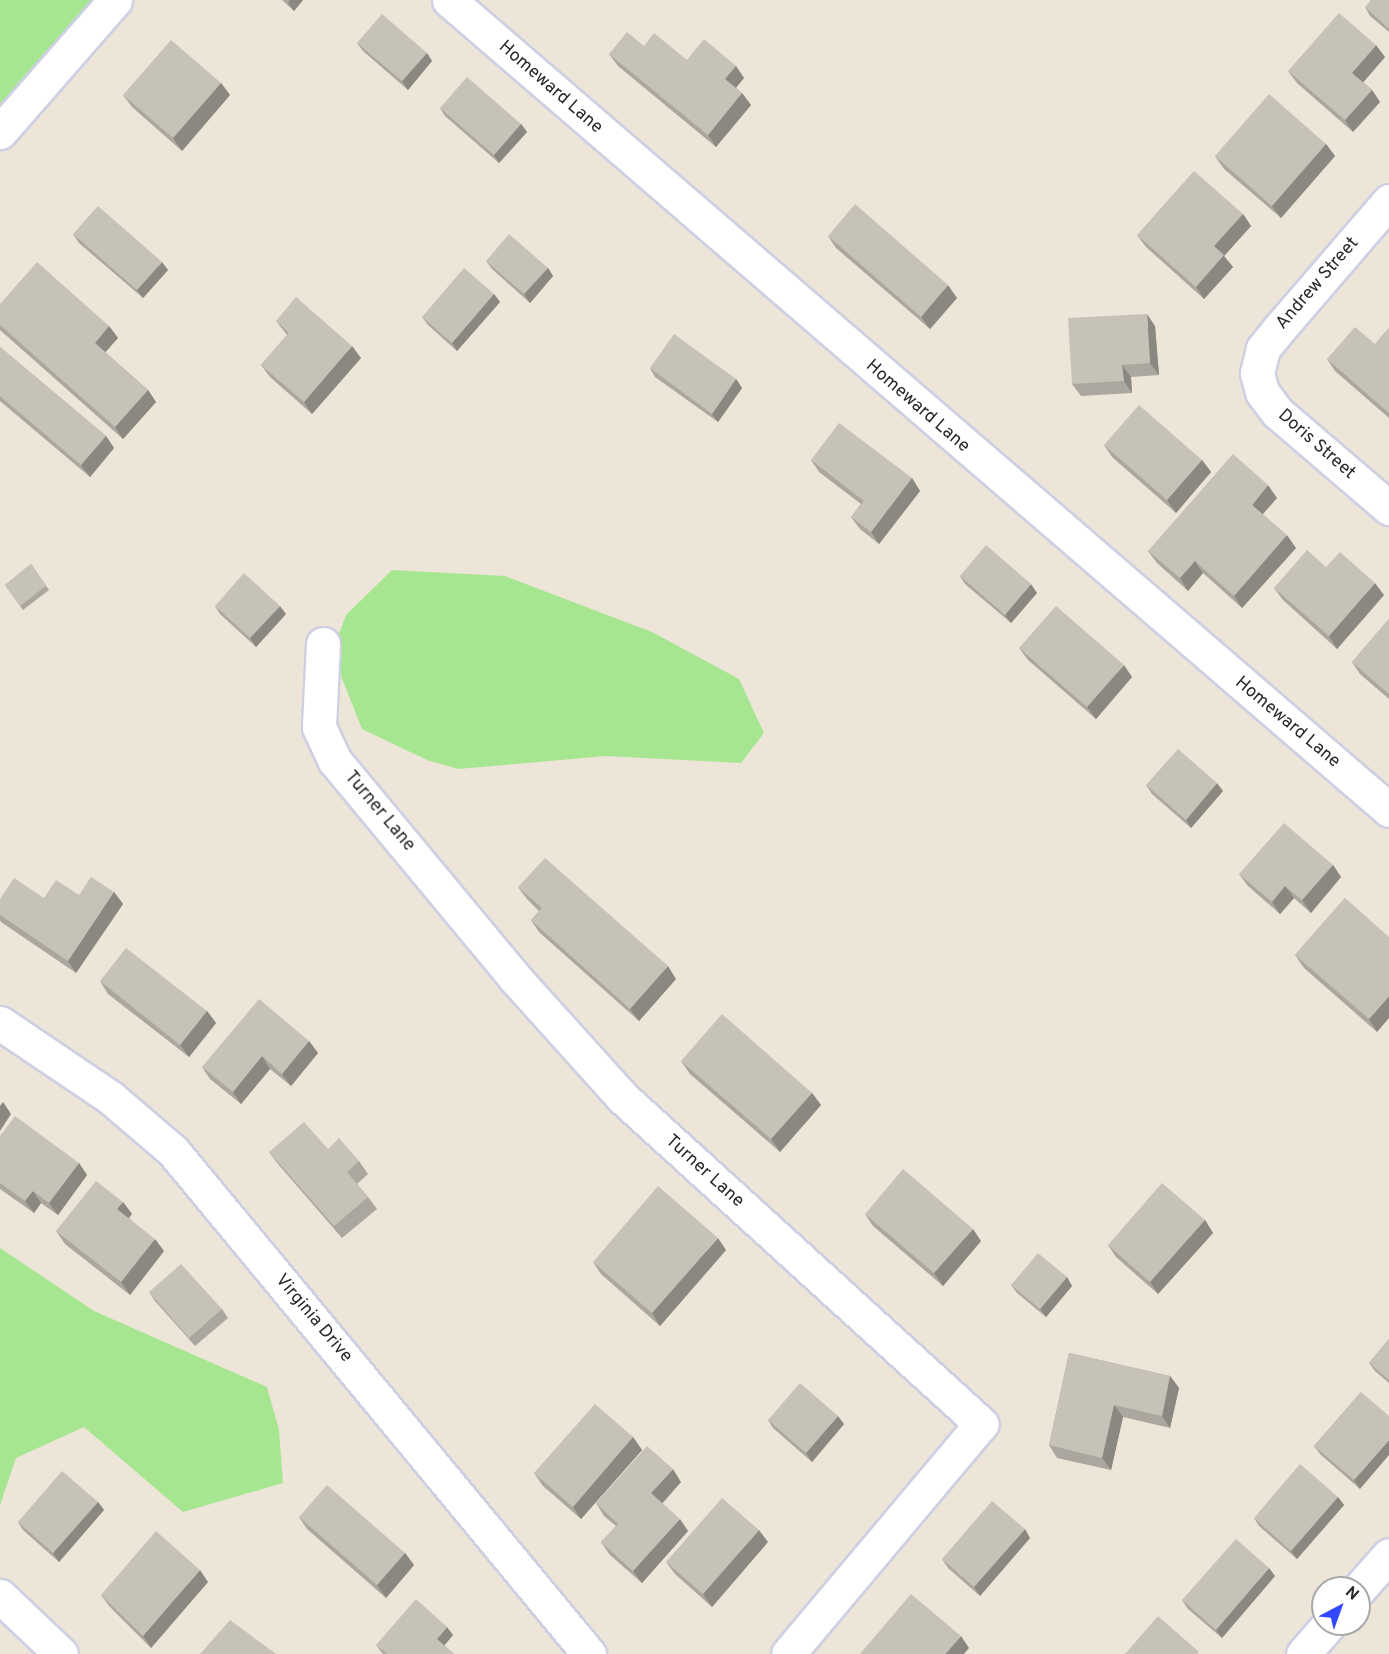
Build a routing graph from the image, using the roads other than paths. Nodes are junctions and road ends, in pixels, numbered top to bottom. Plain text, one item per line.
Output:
1 (115, 0) edge
2 (449, 0) edge
3 (0, 132) edge
4 (1389, 201) edge
5 (1257, 373) joint
6 (1389, 508) edge
7 (323, 644) dead end
8 (1389, 810) edge
9 (0, 1023) edge
10 (1389, 1555) edge
11 (1370, 1576) edge
12 (0, 1596) edge
13 (1319, 1636) edge
14 (62, 1654) edge
15 (589, 1654) edge
16 (788, 1654) edge
17 (1303, 1654) edge

1 - 3 street
2 - 8 street, Homeward Lane
4 - 5 street, Andrew Street
5 - 6 street, Doris Street
7 - 16 street, Turner Lane
9 - 15 street, Virginia Drive
10 - 11 street
12 - 14 street
13 - 17 street

